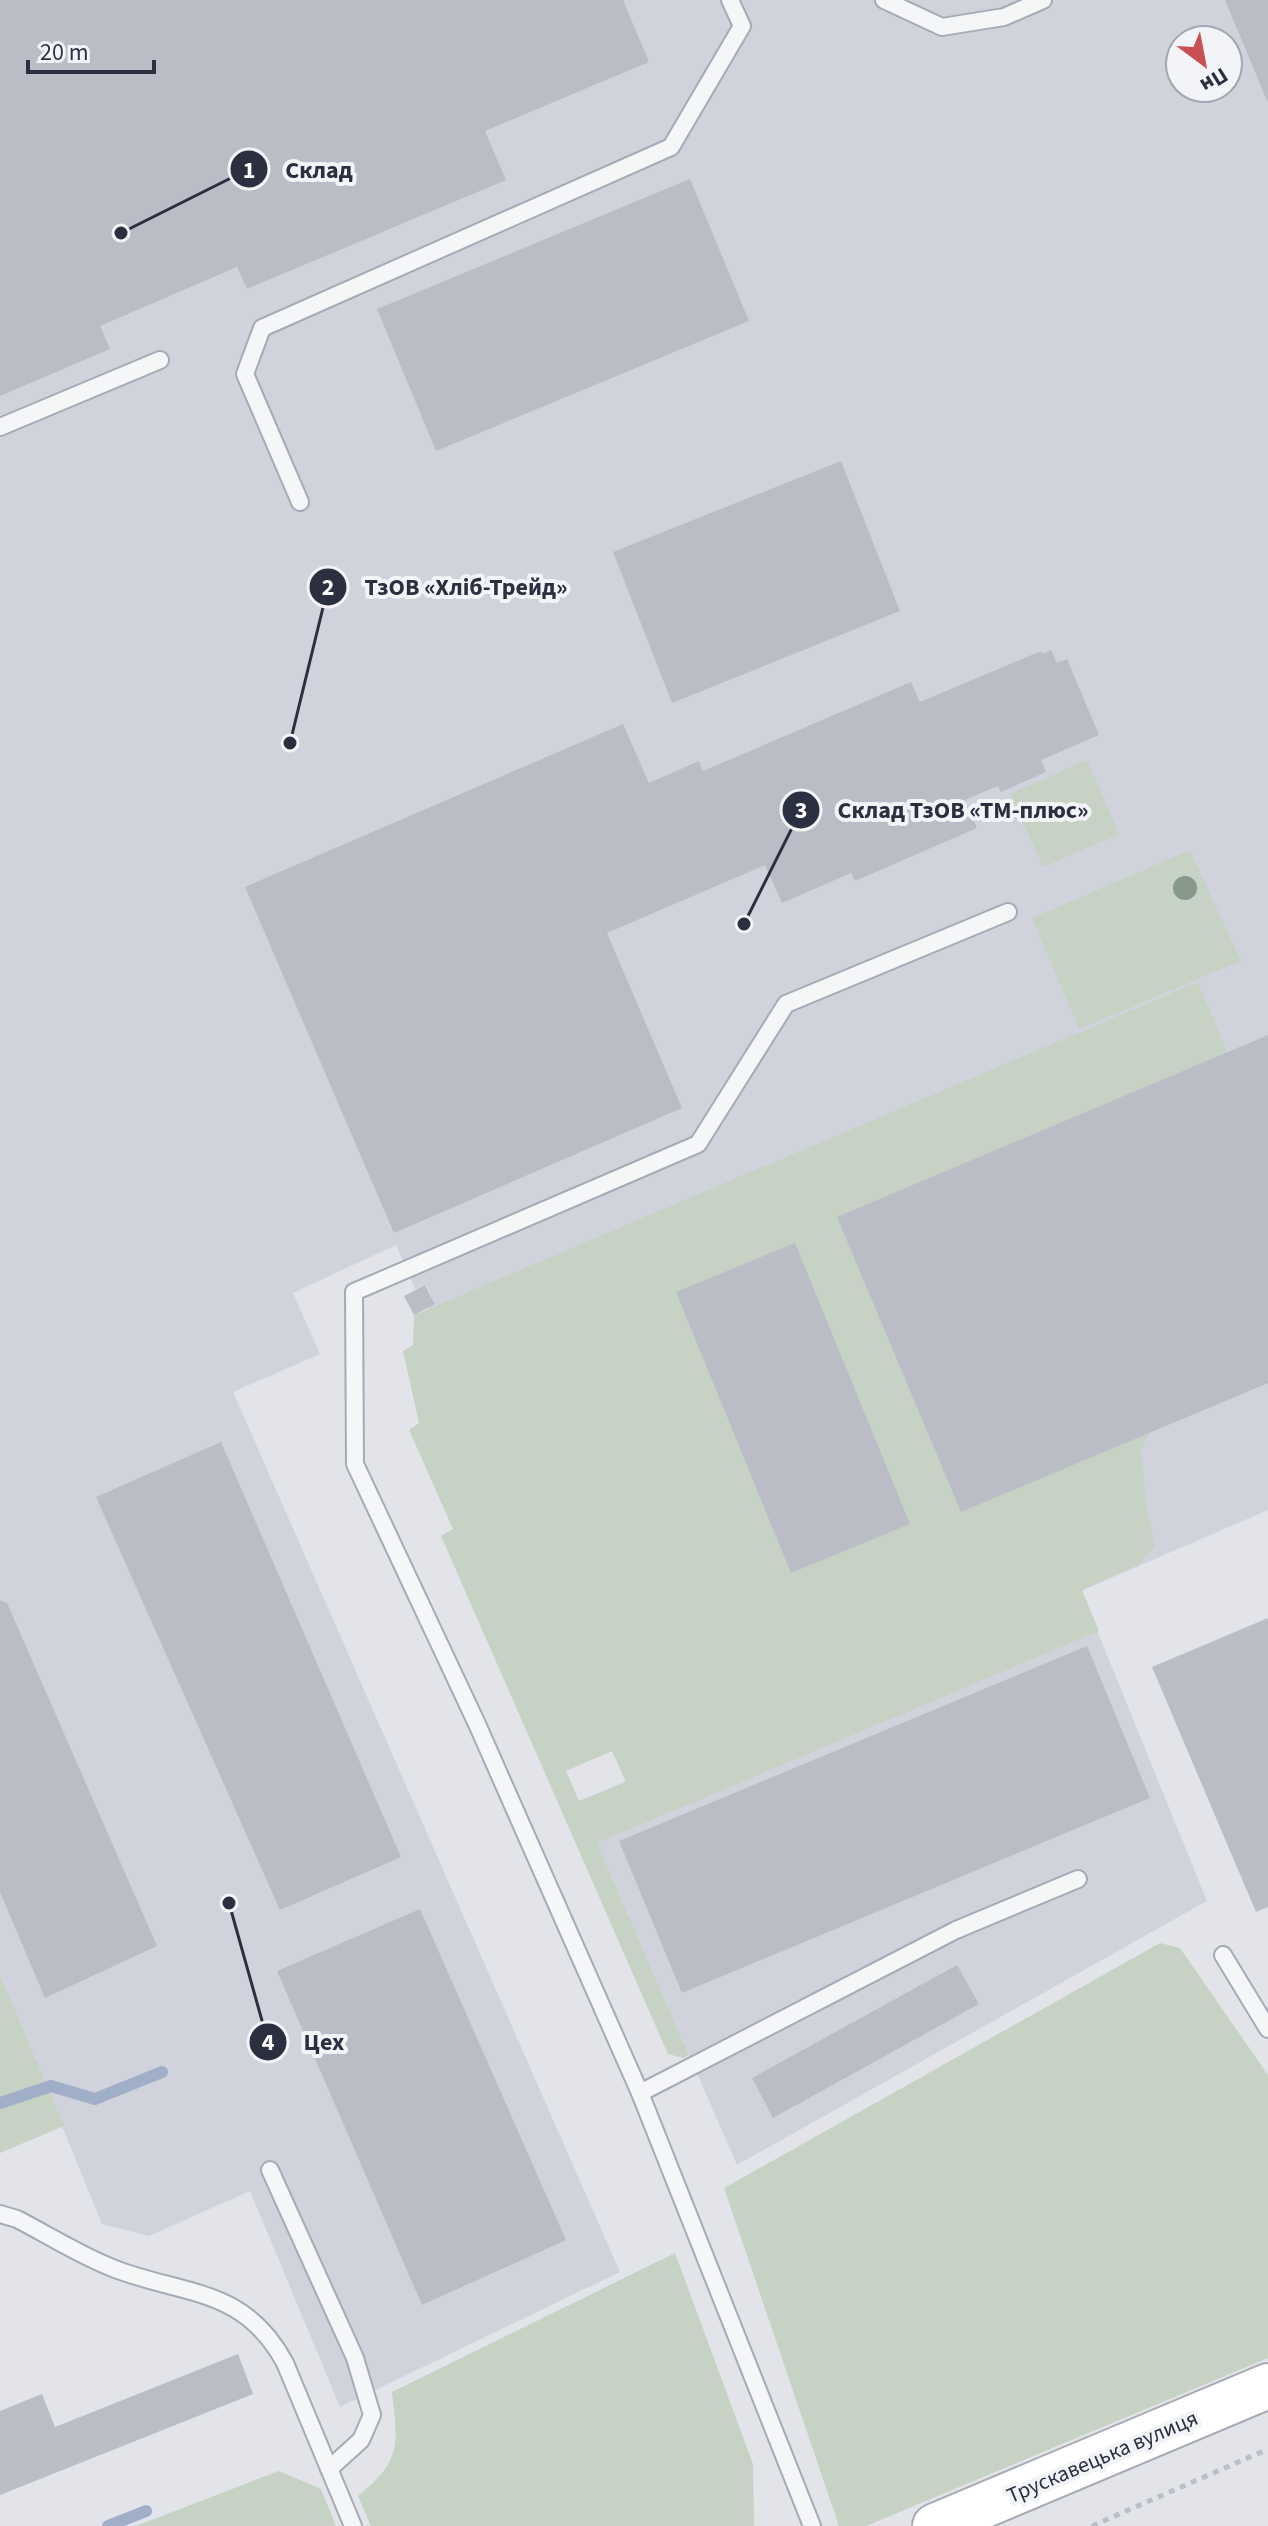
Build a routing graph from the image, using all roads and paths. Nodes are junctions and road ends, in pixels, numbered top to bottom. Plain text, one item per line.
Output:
1 (730, 0) edge
2 (884, 0) edge
3 (1043, 0) edge
4 (160, 360) dead end
5 (0, 427) edge
6 (300, 502) dead end
7 (1008, 912) dead end
8 (1078, 1879) dead end
9 (1223, 1955) dead end
10 (1268, 2029) edge
11 (640, 2093) junction
12 (270, 2170) dead end
13 (0, 2214) edge
14 (1268, 2386) edge
15 (1268, 2449) edge
16 (329, 2469) junction
17 (353, 2526) edge
18 (812, 2526) edge
19 (935, 2526) edge
20 (1092, 2526) edge

1 - 6 lane
2 - 3 lane
4 - 5 lane
7 - 11 lane
8 - 11 lane
9 - 10 lane
11 - 18 lane
12 - 16 lane
13 - 16 lane
14 - 19 street, Трускавецька вулиця
15 - 20 path
16 - 17 lane

